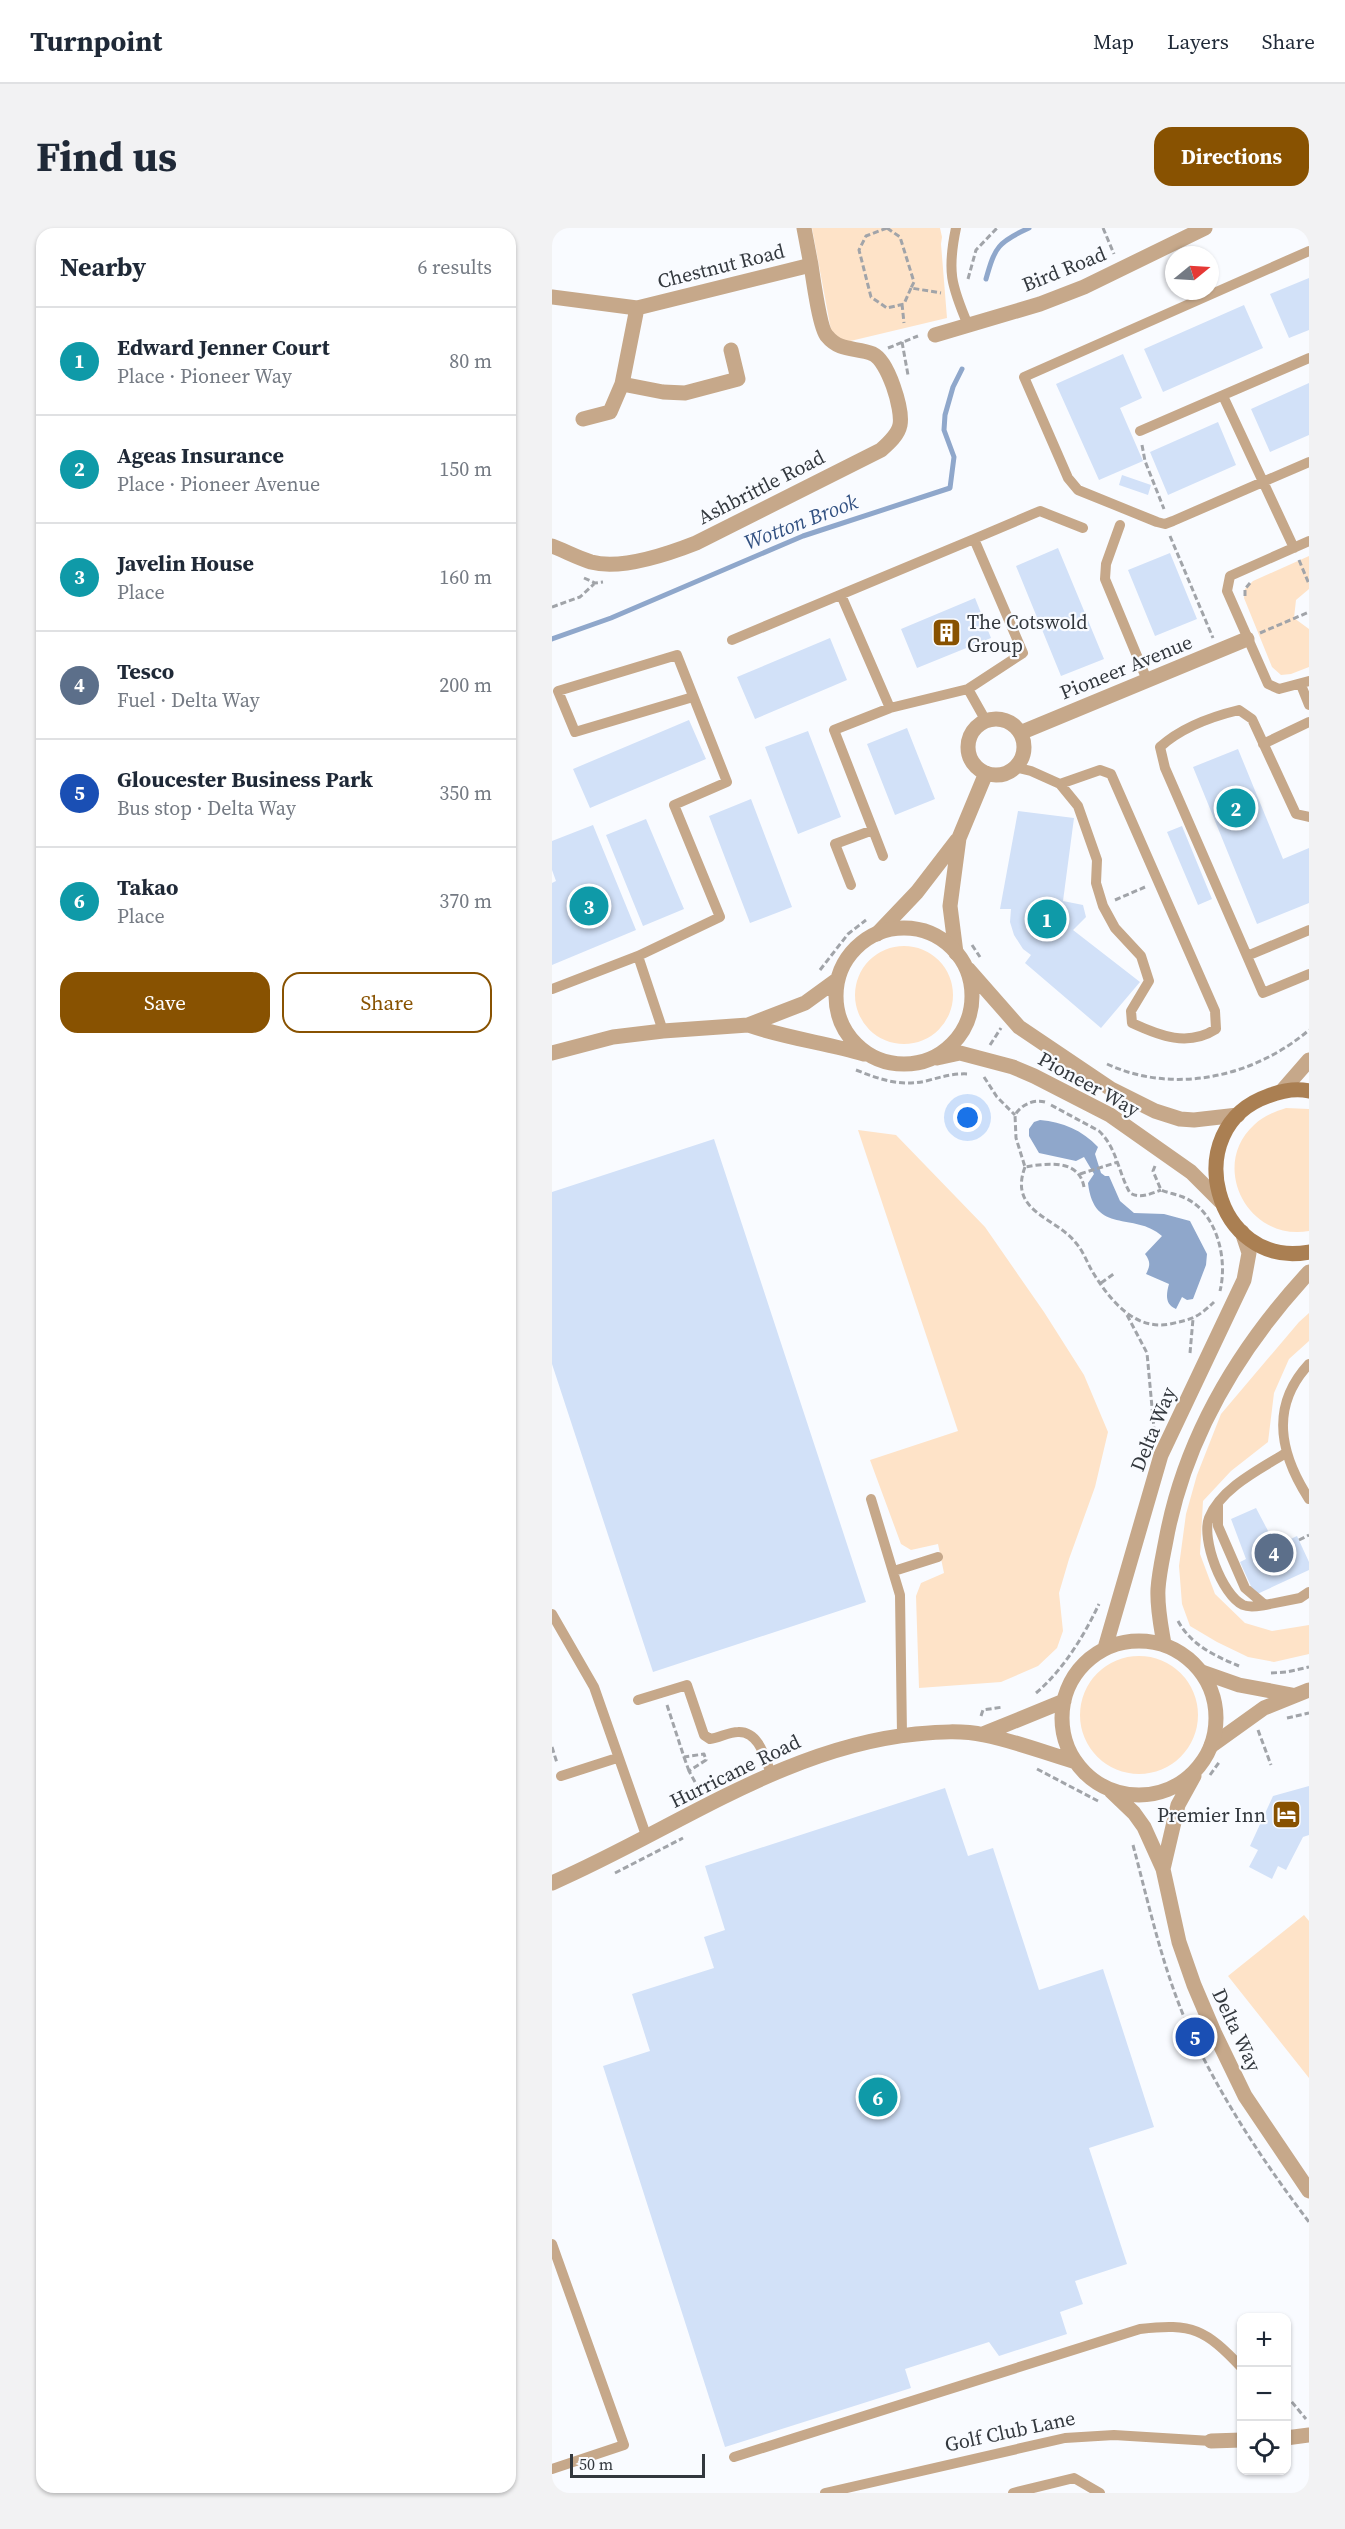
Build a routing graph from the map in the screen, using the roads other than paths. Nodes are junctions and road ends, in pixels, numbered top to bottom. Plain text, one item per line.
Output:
1 (804, 228) edge
2 (956, 228) edge
3 (1204, 228) edge
4 (1309, 251) edge
5 (811, 265) junction
6 (552, 297) edge
7 (637, 309) junction
8 (968, 325) junction
9 (935, 335) road end
10 (731, 351) dead end
11 (874, 355) joint
12 (1309, 358) edge
13 (622, 384) junction
14 (1222, 396) junction
15 (583, 419) dead end
16 (1140, 431) road end
17 (1309, 462) edge
18 (1264, 483) junction
19 (1120, 525) dead end
20 (1083, 528) dead end
21 (974, 539) junction
22 (1309, 541) edge
23 (552, 546) edge
24 (1294, 548) junction
25 (841, 595) junction
26 (1256, 638) junction
27 (732, 640) dead end
28 (1147, 681) junction
29 (1305, 683) edge
30 (968, 689) junction
31 (693, 697) junction
32 (1309, 705) edge
33 (890, 708) junction
34 (986, 721) junction
35 (1309, 722) edge
36 (1020, 734) junction
37 (1263, 744) junction
38 (1016, 767) junction
39 (986, 773) junction
40 (1060, 784) junction
41 (1309, 817) edge
42 (873, 830) junction
43 (959, 838) junction
44 (883, 856) dead end
45 (851, 885) dead end
46 (1309, 930) edge
47 (877, 934) junction
48 (638, 956) junction
49 (1247, 956) junction
50 (960, 959) junction
51 (1309, 974) edge
52 (838, 979) junction
53 (552, 989) edge
54 (748, 1025) junction
55 (663, 1031) junction
56 (552, 1053) edge
57 (873, 1057) junction
58 (1309, 1060) edge
59 (917, 1063) junction
60 (1282, 1091) junction
61 (1309, 1091) edge
62 (1238, 1115) junction
63 (1220, 1201) junction
64 (1242, 1232) junction
65 (1309, 1252) edge
66 (1309, 1272) edge
67 (1309, 1364) edge
68 (1286, 1453) junction
69 (871, 1498) dead end
70 (1309, 1499) edge
71 (1218, 1503) junction
72 (938, 1557) dead end
73 (894, 1571) junction
74 (1309, 1592) edge
75 (1265, 1605) junction
76 (552, 1614) edge
77 (1164, 1644) junction
78 (1104, 1648) junction
79 (1202, 1672) junction
80 (1309, 1690) edge
81 (1292, 1695) junction
82 (638, 1700) dead end
83 (1064, 1701) junction
84 (983, 1734) junction
85 (902, 1736) junction
86 (1211, 1746) junction
87 (617, 1758) junction
88 (1076, 1762) junction
89 (1203, 1773) junction
90 (771, 1774) junction
91 (561, 1776) dead end
92 (1109, 1789) junction
93 (647, 1838) junction
94 (1163, 1869) junction
95 (552, 1883) edge
96 (1309, 2191) edge
97 (552, 2244) edge
98 (1237, 2359) edge
99 (1309, 2435) edge
100 (1291, 2437) edge
101 (1237, 2440) edge
102 (1211, 2441) joint
103 (734, 2457) dead end
104 (552, 2469) edge
105 (825, 2493) edge
106 (1013, 2493) edge
107 (1100, 2493) edge

1 - 5 street
2 - 8 lane
3 - 8 street, Bird Road
4 - 18 lane
5 - 7 street, Chestnut Road
5 - 11 street, Chestnut Road
6 - 7 street, Chestnut Road
7 - 13 street
8 - 9 street, Bird Road
10 - 13 street
11 - 23 street, Ashbrittle Road
12 - 14 lane
13 - 15 street
14 - 16 lane
14 - 18 lane
17 - 18 lane
18 - 24 lane
19 - 28 lane
20 - 21 lane
21 - 25 lane
21 - 30 lane
22 - 24 lane
24 - 26 lane
25 - 27 lane
25 - 33 lane
26 - 28 street, Pioneer Avenue
26 - 29 lane
28 - 36 street, Pioneer Avenue
29 - 32 lane
30 - 33 lane
30 - 34 lane
31 - 31 lane
31 - 48 lane
33 - 42 lane
34 - 36 street
34 - 39 street
35 - 37 lane
36 - 38 street
37 - 41 lane
37 - 49 lane
38 - 39 street
38 - 40 lane
39 - 43 street
40 - 40 lane
42 - 44 lane
42 - 45 lane
43 - 47 street
43 - 50 street
46 - 49 lane
47 - 50 street
47 - 52 street
48 - 53 lane
48 - 55 lane
49 - 51 lane
50 - 59 street
50 - 62 street, Pioneer Way
52 - 54 street
52 - 57 street
54 - 55 street
54 - 57 street
55 - 56 street
57 - 59 street
58 - 60 street
59 - 63 street, Pioneer Way
60 - 61 main road
60 - 62 main road
62 - 63 main road
63 - 64 main road
64 - 65 main road
64 - 78 street, Delta Way
66 - 77 street
67 - 68 lane
68 - 70 lane
68 - 71 lane
69 - 73 lane
71 - 75 lane
71 - 75 lane
72 - 73 lane
73 - 85 lane
74 - 75 lane
76 - 87 lane
77 - 78 street
77 - 79 street
78 - 83 street
79 - 81 street
79 - 86 street
80 - 81 street
81 - 86 street
82 - 90 lane
83 - 84 street, Hurricane Road
83 - 88 street
84 - 85 street, Hurricane Road
84 - 88 street, Hurricane Road
85 - 90 street, Hurricane Road
86 - 89 street
87 - 91 lane
87 - 93 lane
88 - 92 street
89 - 92 street
89 - 94 street, Delta Way
90 - 93 street, Hurricane Road
92 - 94 street, Delta Way
93 - 95 street, Hurricane Road
94 - 96 street, Delta Way
97 - 104 lane
98 - 103 lane
99 - 100 street
101 - 102 street, Golf Club Lane
102 - 105 lane, Golf Club Lane
106 - 107 lane

